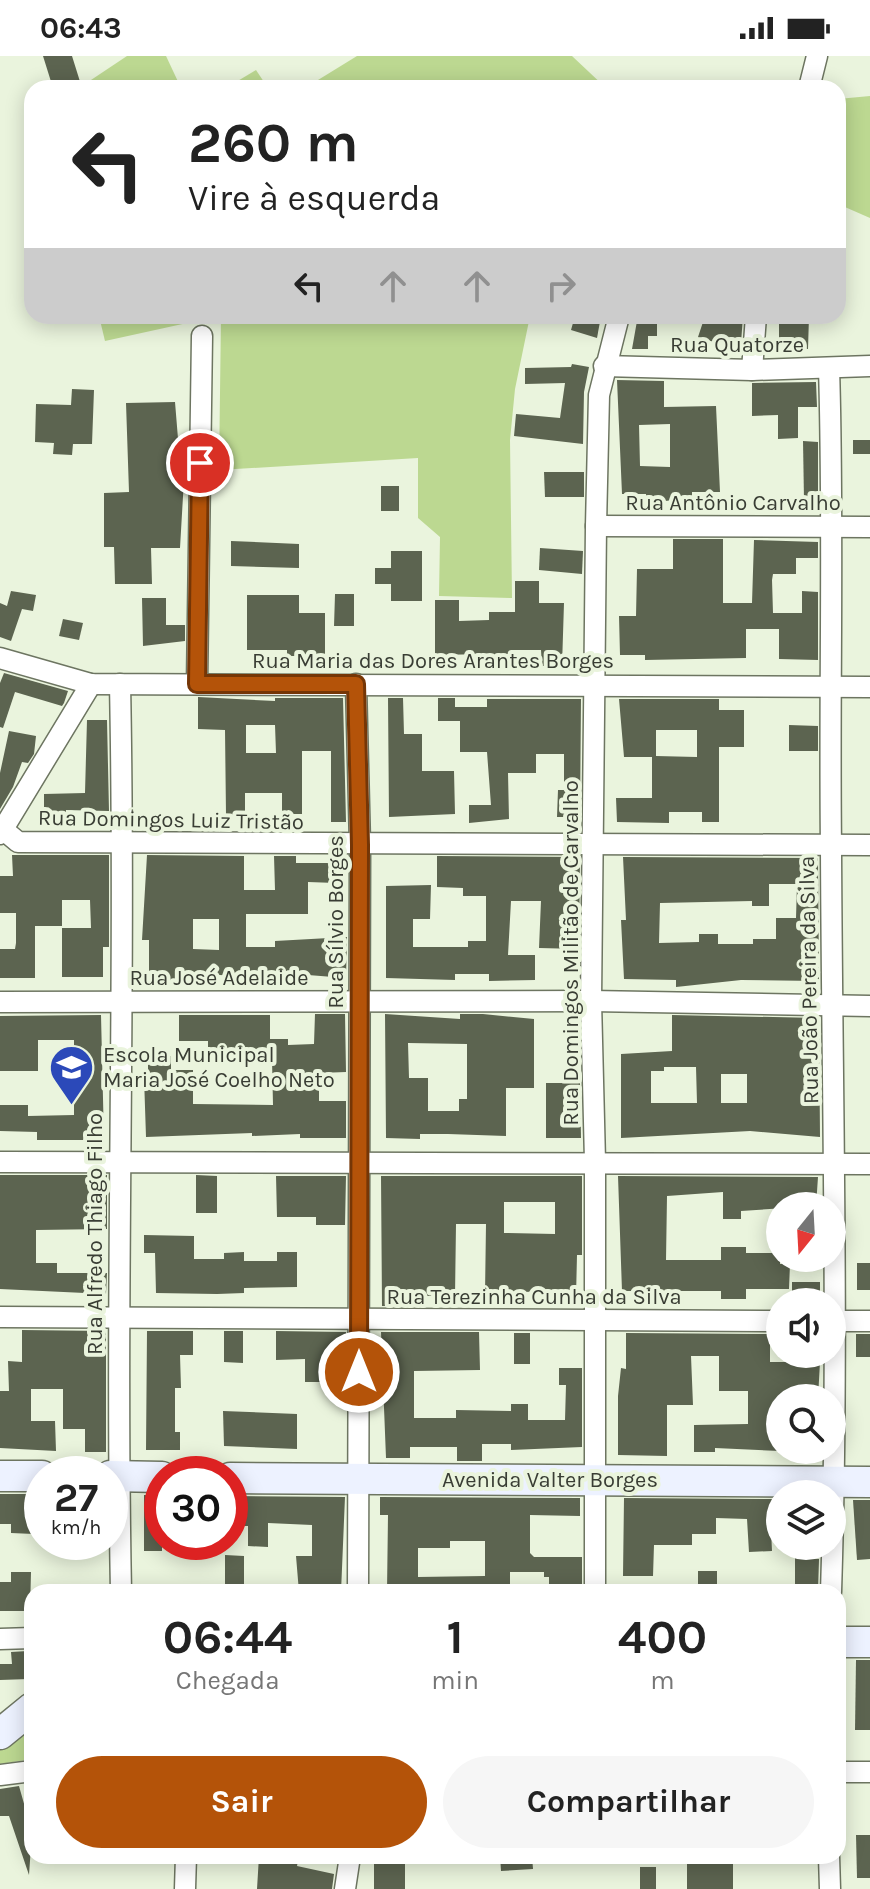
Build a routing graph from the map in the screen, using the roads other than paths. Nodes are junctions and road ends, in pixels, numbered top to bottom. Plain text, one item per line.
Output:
1 (817, 56) edge
2 (811, 80) edge
3 (617, 324) edge
4 (755, 324) edge
5 (202, 336) dead end
6 (604, 366) junction
7 (870, 366) edge
8 (829, 368) junction
9 (752, 370) junction
10 (596, 526) junction
11 (834, 526) junction
12 (870, 527) edge
13 (0, 658) edge
14 (91, 684) junction
15 (120, 684) junction
16 (197, 684) junction
17 (356, 684) junction
18 (593, 685) junction
19 (833, 687) junction
20 (870, 687) edge
21 (1, 830) edge
22 (123, 842) junction
23 (594, 843) junction
24 (830, 844) junction
25 (360, 845) junction
26 (870, 845) edge
27 (118, 1001) junction
28 (591, 1001) junction
29 (0, 1002) edge
30 (359, 1002) junction
31 (833, 1006) junction
32 (870, 1006) edge
33 (118, 1161) junction
34 (358, 1161) junction
35 (595, 1161) junction
36 (0, 1162) edge
37 (835, 1164) junction
38 (870, 1164) edge
39 (833, 1288) edge
40 (118, 1315) junction
41 (0, 1317) edge
42 (359, 1319) junction
43 (592, 1321) junction
44 (766, 1321) edge
45 (846, 1321) edge
46 (870, 1321) edge
47 (833, 1368) edge
48 (114, 1456) edge
49 (0, 1476) edge
50 (24, 1476) edge
51 (248, 1478) edge
52 (359, 1479) junction
53 (594, 1479) junction
54 (835, 1480) edge
55 (766, 1481) edge
56 (846, 1482) edge
57 (870, 1482) edge
58 (119, 1560) edge
59 (832, 1560) edge
60 (121, 1584) edge
61 (358, 1584) edge
62 (595, 1584) edge
63 (831, 1584) edge
64 (24, 1638) edge
65 (0, 1639) edge
66 (846, 1642) edge
67 (870, 1642) edge
68 (24, 1714) edge
69 (0, 1734) edge
70 (24, 1772) edge
71 (846, 1772) edge
72 (870, 1772) edge
73 (0, 1775) edge
74 (186, 1864) edge
75 (349, 1864) edge
76 (829, 1864) edge
77 (185, 1889) edge
78 (345, 1889) edge
79 (830, 1889) edge

1 - 2 street
3 - 6 street, Rua Domingos Militão de Carvalho
4 - 9 street
5 - 16 street
6 - 9 street, Rua Quatorze
6 - 10 street, Rua Domingos Militão de Carvalho
7 - 8 street, Rua Quatorze
8 - 9 street, Rua Quatorze
8 - 11 street, Rua João Pereira da Silva
10 - 11 street, Rua Antônio Carvalho
10 - 18 street, Rua Domingos Militão de Carvalho
11 - 12 street, Rua Antônio Carvalho
11 - 19 street, Rua João Pereira da Silva
13 - 14 street, Rua Maria das Dores Arantes Borges
14 - 15 street, Rua Maria das Dores Arantes Borges
14 - 21 street
15 - 16 street, Rua Maria das Dores Arantes Borges
15 - 22 street, Rua Alfredo Thiago Filho
16 - 17 street, Rua Maria das Dores Arantes Borges
17 - 18 street, Rua Maria das Dores Arantes Borges
17 - 25 street, Rua Sílvio Borges
18 - 19 street, Rua Maria das Dores Arantes Borges
18 - 23 street, Rua Domingos Militão de Carvalho
19 - 20 street, Rua Maria das Dores Arantes Borges
19 - 24 street, Rua João Pereira da Silva
21 - 22 street, Rua Domingos Luiz Tristão
22 - 25 street, Rua Domingos Luiz Tristão
22 - 27 street, Rua Alfredo Thiago Filho
23 - 24 street, Rua Domingos Luiz Tristão
23 - 25 street, Rua Domingos Luiz Tristão
23 - 28 street, Rua Domingos Militão de Carvalho
24 - 26 street, Rua Domingos Luiz Tristão
24 - 31 street, Rua João Pereira da Silva
25 - 30 street, Rua Sílvio Borges
27 - 29 street, Rua José Adelaide
27 - 30 street, Rua José Adelaide
27 - 33 street, Rua Alfredo Thiago Filho
28 - 30 street, Rua José Adelaide
28 - 31 street, Rua José Adelaide
28 - 35 street, Rua Domingos Militão de Carvalho
30 - 34 street, Rua Sílvio Borges
31 - 32 street, Rua José Adelaide
31 - 37 street, Rua João Pereira da Silva
33 - 34 street
33 - 36 street
33 - 40 street, Rua Alfredo Thiago Filho
34 - 35 street
34 - 42 street, Rua Sílvio Borges
35 - 37 street
35 - 43 street, Rua Domingos Militão de Carvalho
37 - 38 street
37 - 39 street, Rua João Pereira da Silva
40 - 41 street, Rua Terezinha Cunha da Silva
40 - 42 street, Rua Terezinha Cunha da Silva
40 - 48 street, Rua Alfredo Thiago Filho
42 - 43 street, Rua Terezinha Cunha da Silva
42 - 52 street, Rua Sílvio Borges
43 - 44 street, Rua Terezinha Cunha da Silva
43 - 53 street, Rua Domingos Militão de Carvalho
45 - 46 street
47 - 54 street, Rua João Pereira da Silva
49 - 50 street
51 - 52 street, Avenida Valter Borges
52 - 53 street, Avenida Valter Borges
52 - 61 street, Rua Sílvio Borges
53 - 55 street, Avenida Valter Borges
53 - 62 street, Rua Domingos Militão de Carvalho
56 - 57 street, Avenida Valter Borges
58 - 60 street, Rua Alfredo Thiago Filho
59 - 63 street, Rua João Pereira da Silva
64 - 65 street
66 - 67 street
68 - 69 street
70 - 73 street
71 - 72 street
74 - 77 street
75 - 78 street
76 - 79 street

